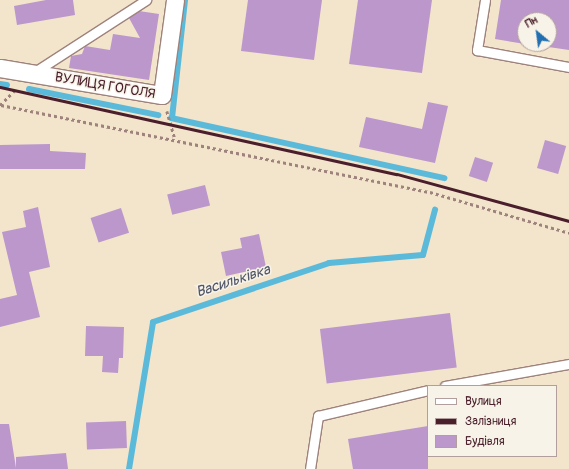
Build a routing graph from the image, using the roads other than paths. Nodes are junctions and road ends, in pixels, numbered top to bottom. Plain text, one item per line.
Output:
1 (146, 0) edge
2 (175, 0) edge
3 (485, 0) edge
4 (569, 67) edge
5 (0, 68) edge
6 (32, 74) junction
7 (569, 364) edge
8 (451, 385) edge
9 (427, 390) edge
10 (310, 469) edge

1 - 6 lane
2 - 6 street, ВУЛИЦЯ ГОГОЛЯ
3 - 4 lane
5 - 6 street, ВУЛИЦЯ ГОГОЛЯ
7 - 8 lane
9 - 10 lane

